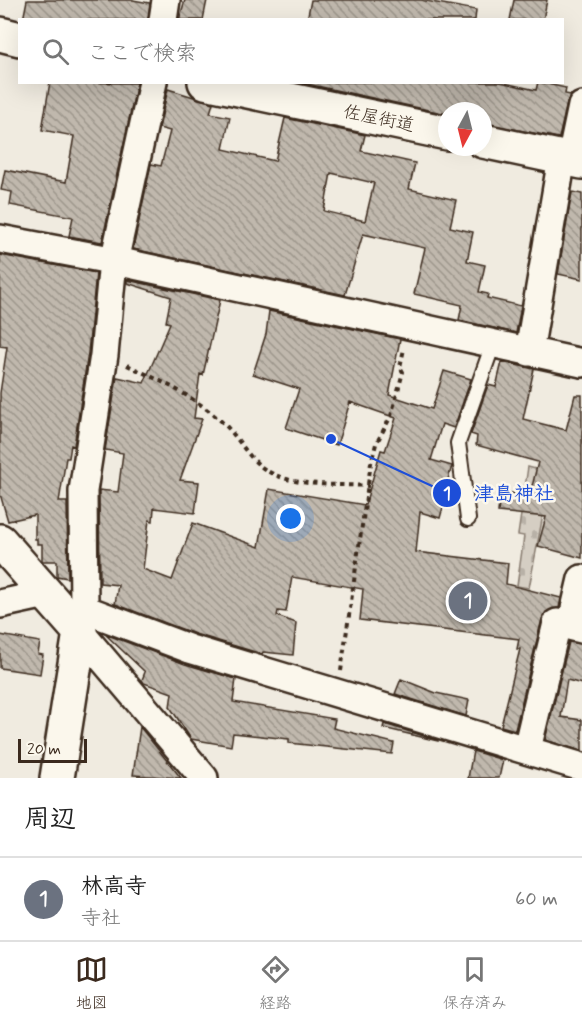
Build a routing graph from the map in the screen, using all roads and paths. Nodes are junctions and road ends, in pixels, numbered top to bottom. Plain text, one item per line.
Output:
1 (166, 0) edge
2 (163, 18) edge
3 (0, 34) edge
4 (18, 38) edge
5 (153, 84) edge
6 (214, 84) edge
7 (582, 106) edge
8 (438, 131) edge
9 (492, 143) edge
10 (572, 159) edge
11 (0, 239) edge
12 (117, 261) junction
13 (408, 325) junction
14 (493, 344) junction
15 (529, 352) junction
16 (104, 355) junction
17 (582, 363) edge
18 (369, 486) junction
19 (468, 519) dead end
20 (0, 542) edge
21 (582, 579) edge
22 (46, 594) junction
23 (0, 604) edge
24 (82, 621) junction
25 (577, 628) edge
26 (338, 693) junction
27 (527, 749) junction
28 (582, 767) edge
29 (57, 778) edge
30 (204, 778) edge

1 - 2 street
3 - 4 street
5 - 12 street
6 - 8 street, 佐屋街道
7 - 10 street
9 - 10 street
10 - 15 street
11 - 12 street
12 - 13 street
12 - 16 street
13 - 14 street
13 - 18 path
14 - 15 street
14 - 19 lane
15 - 17 street
16 - 18 path
16 - 24 street
18 - 26 path
20 - 22 street
21 - 25 street
22 - 23 street
22 - 24 street
24 - 26 street
24 - 29 street
24 - 30 street
25 - 27 street
26 - 27 street
27 - 28 street

